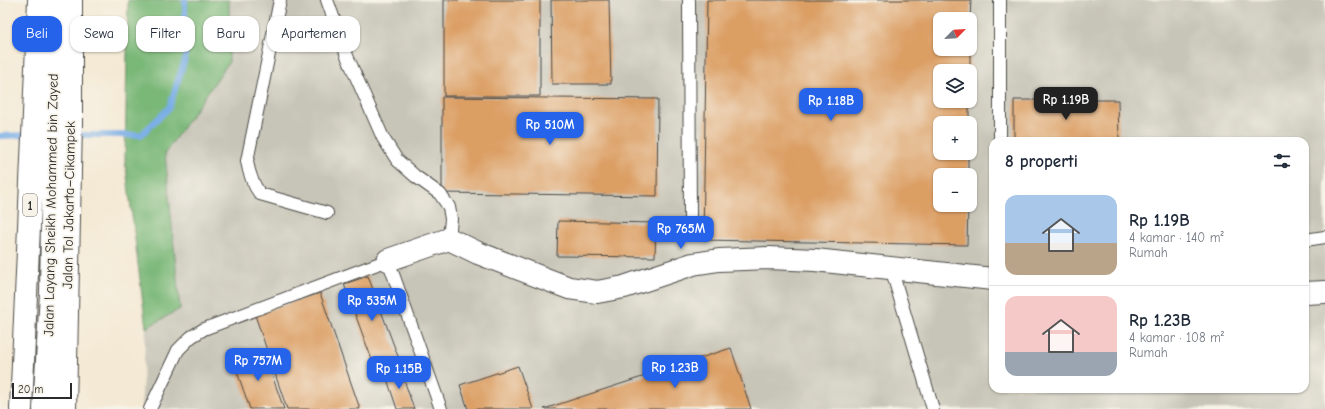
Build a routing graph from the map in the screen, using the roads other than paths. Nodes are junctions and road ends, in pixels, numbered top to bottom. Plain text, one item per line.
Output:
1 (39, 0) edge
2 (55, 0) edge
3 (71, 0) edge
4 (280, 0) edge
5 (327, 0) edge
6 (689, 0) edge
7 (1000, 0) edge
8 (1000, 137) edge
9 (327, 213) dead end
10 (690, 218) dead end
11 (1325, 237) edge
12 (449, 239) junction
13 (1309, 239) edge
14 (388, 260) junction
15 (891, 268) junction
16 (989, 280) edge
17 (1325, 292) edge
18 (1309, 293) edge
19 (21, 409) edge
20 (44, 409) edge
21 (65, 409) edge
22 (150, 409) edge
23 (441, 409) edge
24 (933, 409) edge

1 - 19 main road, Jalan Layang Sheikh Mohammed bin Zayed / 1
2 - 20 main road, Jalan Layang Sheikh Mohammed bin Zayed / 1
3 - 21 main road, Jalan Tol Jakarta–Cikampek
4 - 9 lane
5 - 12 lane
6 - 10 lane
7 - 8 lane
11 - 13 lane
12 - 14 main road
12 - 15 main road
14 - 22 lane
14 - 23 lane
15 - 16 main road
15 - 24 lane
17 - 18 main road

